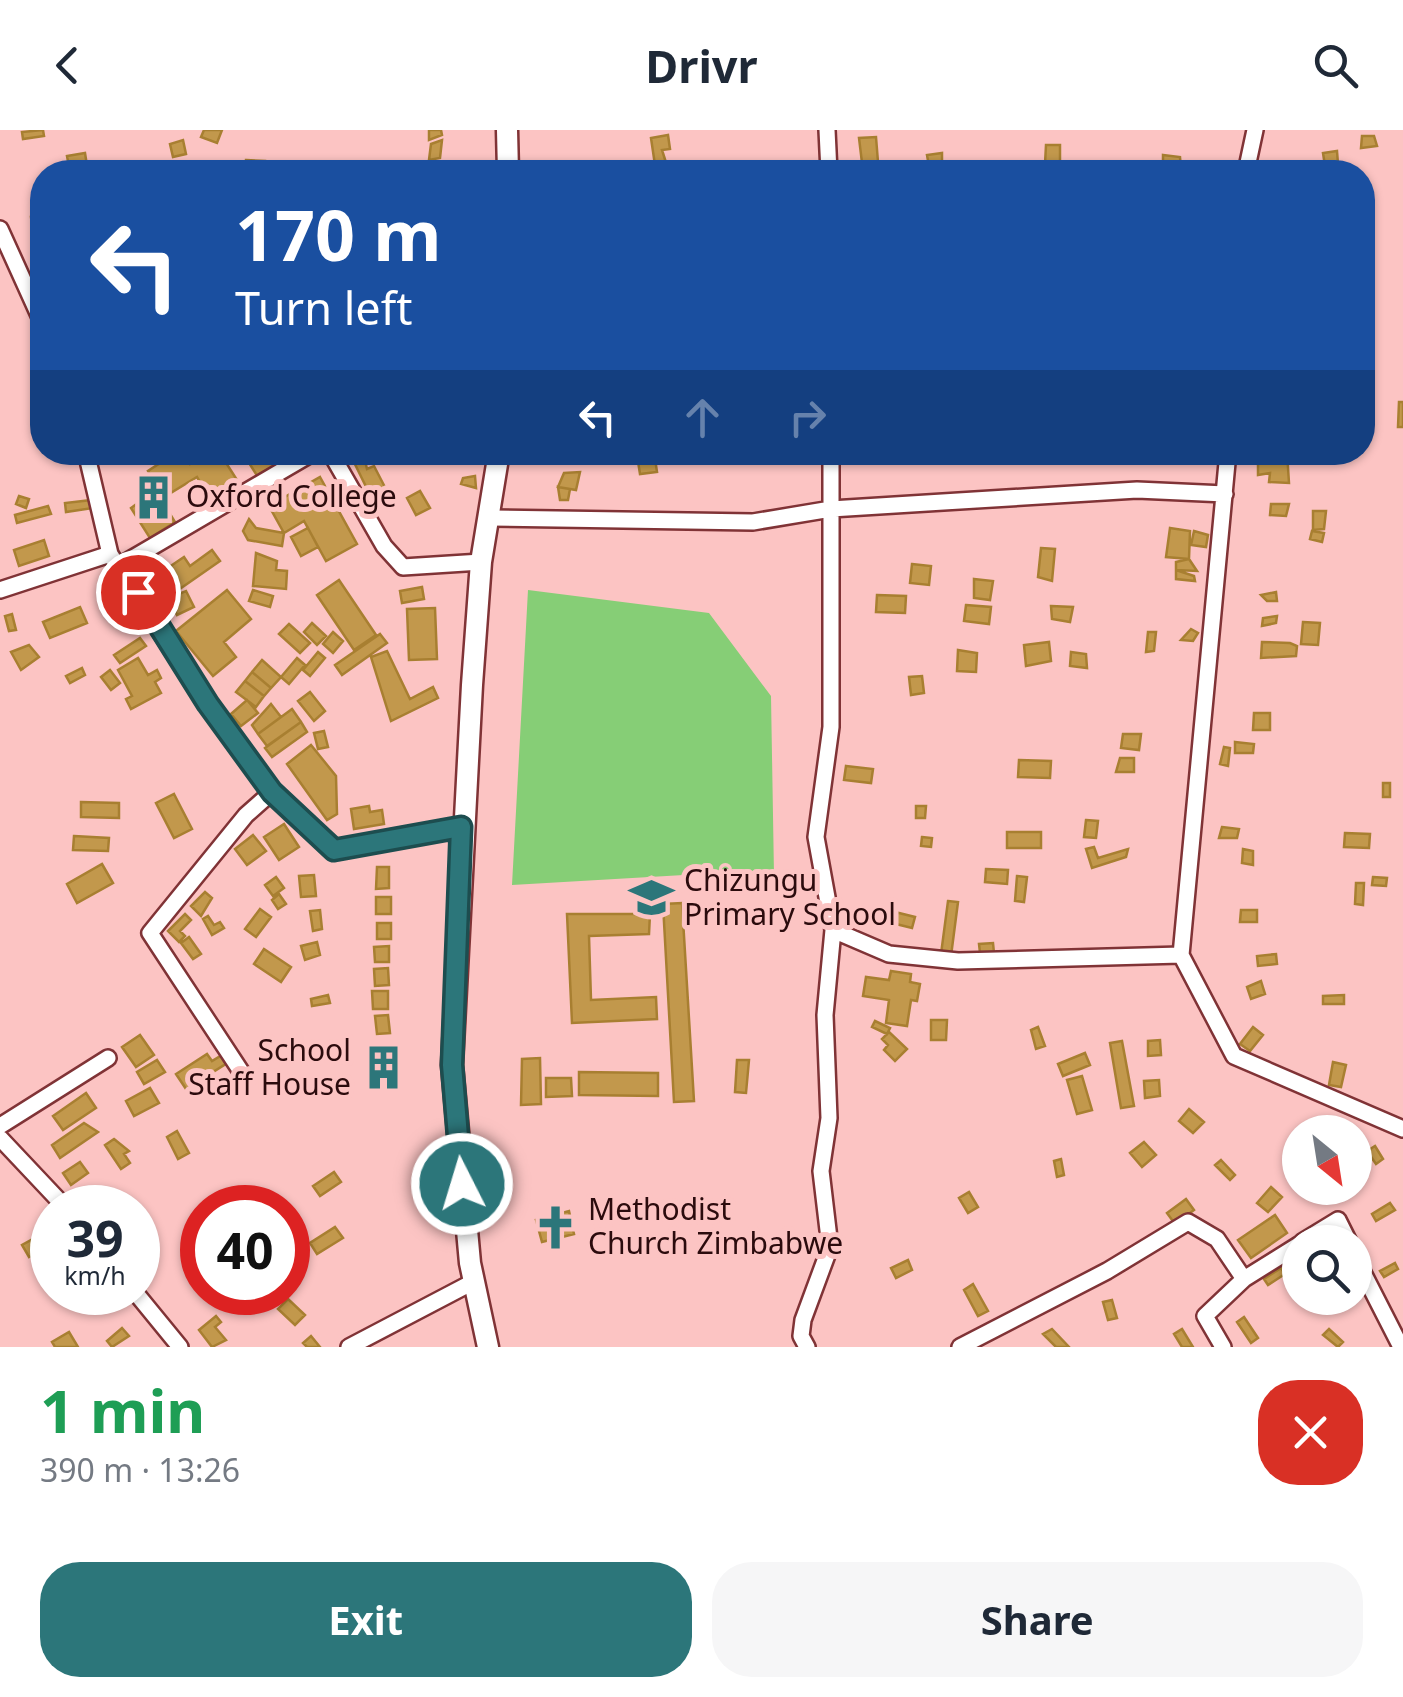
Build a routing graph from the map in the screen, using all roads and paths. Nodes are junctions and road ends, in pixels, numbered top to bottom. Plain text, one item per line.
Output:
1 (508, 130) edge
2 (827, 130) edge
3 (1255, 130) edge
4 (508, 160) edge
5 (828, 160) edge
6 (1249, 160) edge
7 (0, 229) edge
8 (30, 295) edge
9 (90, 465) edge
10 (290, 465) edge
11 (337, 465) edge
12 (498, 465) edge
13 (832, 465) edge
14 (1227, 465) edge
15 (1225, 494) junction
16 (831, 509) junction
17 (492, 518) junction
18 (115, 559) junction
19 (482, 562) junction
20 (0, 590) edge
21 (272, 792) junction
22 (461, 827) junction
23 (833, 930) junction
24 (1181, 955) junction
25 (108, 1058) dead end
26 (244, 1076) dead end
27 (0, 1126) edge
28 (1403, 1129) edge
29 (0, 1138) edge
30 (44, 1185) edge
31 (1282, 1255) edge
32 (1244, 1279) junction
33 (473, 1282) junction
34 (1372, 1291) edge
35 (154, 1315) edge
36 (180, 1347) edge
37 (349, 1347) edge
38 (488, 1347) edge
39 (807, 1347) edge
40 (960, 1347) edge
41 (1223, 1347) edge
42 (1400, 1347) edge

1 - 4 street
2 - 5 street
3 - 6 street
7 - 8 street
9 - 18 street
10 - 18 street
11 - 19 street
12 - 17 street
13 - 16 street
14 - 15 street
15 - 16 street
15 - 24 street
16 - 17 street
16 - 23 street
17 - 19 street
18 - 20 street
18 - 21 street
19 - 22 street
21 - 22 street
21 - 26 street
22 - 33 street
23 - 24 street
23 - 39 street
24 - 28 street
25 - 27 street
29 - 30 street
31 - 32 street
32 - 40 street
32 - 41 street
33 - 37 street
33 - 38 street
34 - 42 street
35 - 36 street

